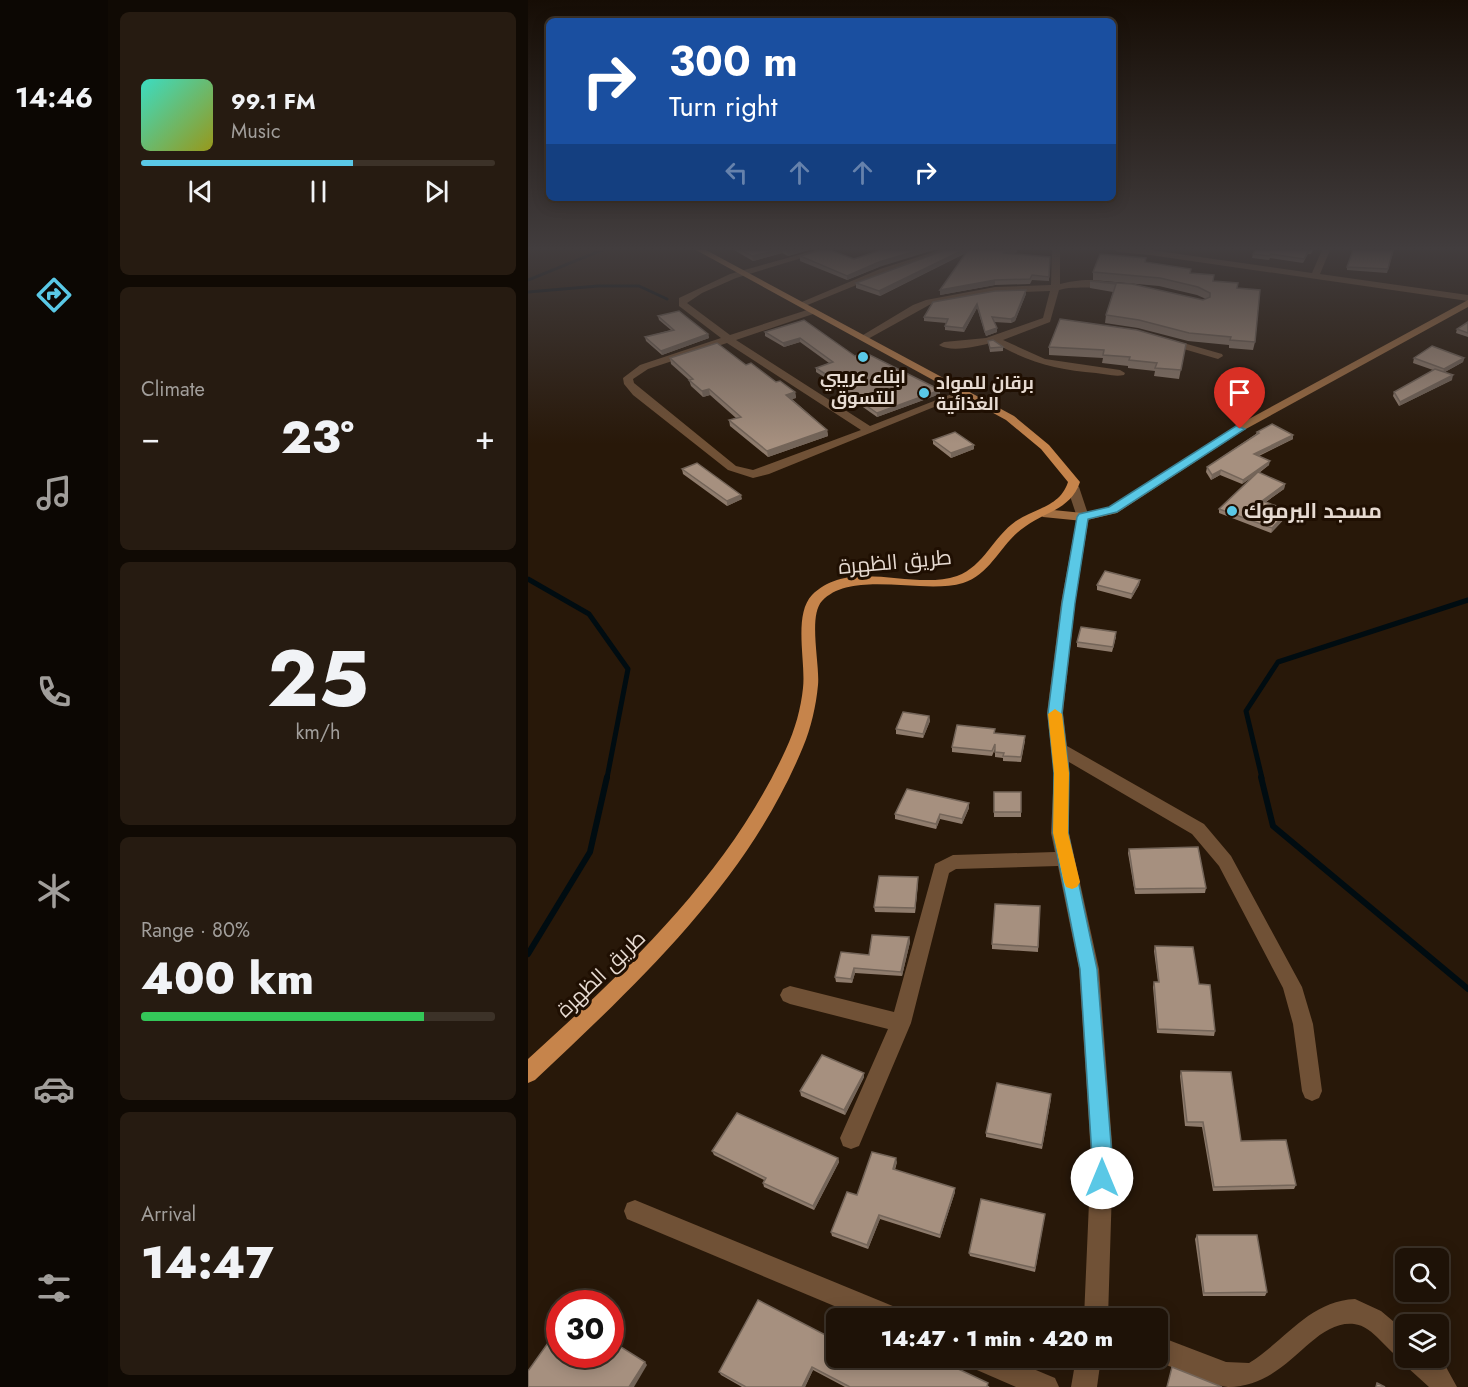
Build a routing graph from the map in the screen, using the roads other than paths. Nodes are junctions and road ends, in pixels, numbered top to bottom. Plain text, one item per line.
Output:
1 (694, 315) edge
2 (792, 315) edge
3 (821, 315) edge
4 (903, 315) edge
5 (1048, 315) edge
6 (1442, 315) edge
7 (1047, 320) junction
8 (1058, 321) edge
9 (1151, 337) edge
10 (864, 338) junction
11 (730, 340) junction
12 (997, 340) junction
13 (944, 345) dead end
14 (1218, 356) dead end
15 (1120, 373) dead end
16 (966, 392) junction
17 (868, 430) junction
18 (1072, 487) junction
19 (1043, 513) junction
20 (1083, 517) junction
21 (1059, 749) junction
22 (1067, 859) junction
23 (790, 995) dead end
24 (902, 1023) junction
25 (528, 1073) edge
26 (1312, 1091) dead end
27 (851, 1138) dead end
28 (635, 1210) dead end
29 (867, 1308) edge
30 (1096, 1308) edge
31 (1395, 1340) edge
32 (1168, 1352) edge
33 (1002, 1368) edge
34 (1087, 1368) edge
35 (1428, 1368) edge
36 (1046, 1387) edge
37 (1084, 1387) edge
38 (1444, 1387) edge

1 - 11 street
2 - 11 street
3 - 10 main road
4 - 10 street
5 - 7 street
6 - 20 street
7 - 8 street
7 - 12 street
9 - 14 street
10 - 16 main road
11 - 17 street
11 - 17 street
12 - 13 street
12 - 15 street
16 - 17 street
16 - 18 main road
18 - 19 main road, طريق الظهرة
18 - 20 street
19 - 20 street
19 - 25 main road, طريق الظهرة
20 - 21 street
21 - 22 street
21 - 26 street
22 - 24 street
22 - 30 street
23 - 24 street
24 - 27 street
28 - 29 street
31 - 32 street
33 - 36 street
34 - 37 street
35 - 38 street

